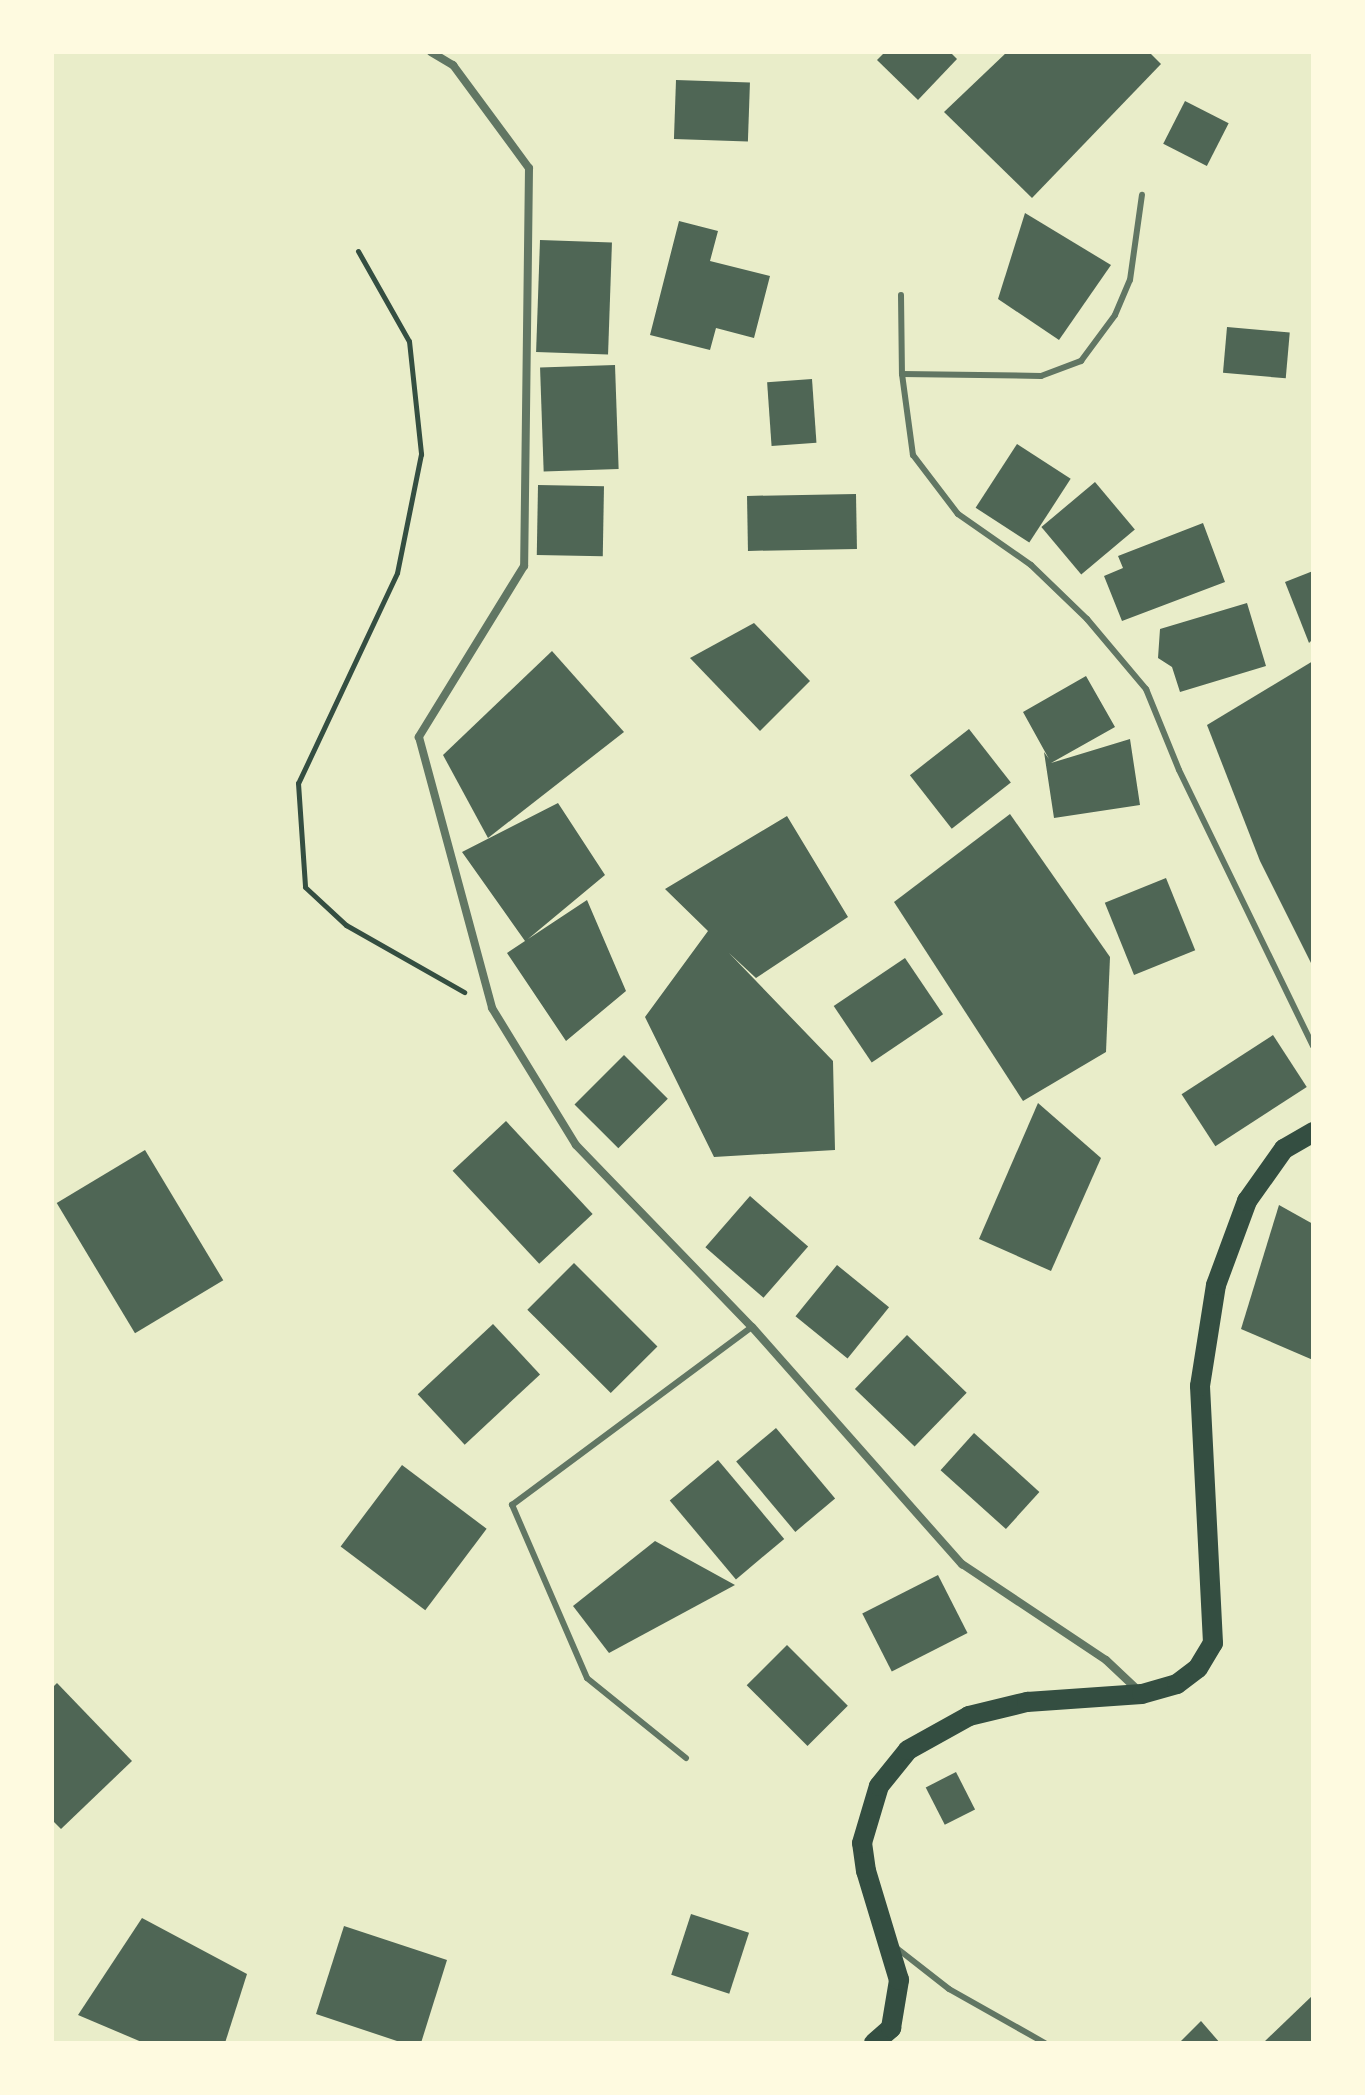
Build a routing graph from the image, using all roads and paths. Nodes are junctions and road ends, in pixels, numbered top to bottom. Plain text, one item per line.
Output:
1 (431, 52) edge
2 (1142, 195) dead end
3 (358, 251) dead end
4 (901, 295) dead end
5 (902, 374) junction
6 (492, 1008) junction
7 (1313, 1046) edge
8 (1313, 1132) edge
9 (752, 1327) junction
10 (1142, 1694) junction
11 (686, 1758) dead end
12 (891, 1944) junction
13 (874, 2043) edge
14 (1045, 2043) edge

1 - 6 street
2 - 5 lane
3 - 6 path
4 - 5 lane
5 - 7 lane
6 - 9 street
8 - 10 main road
9 - 10 street
9 - 11 lane
10 - 12 main road
12 - 13 main road
12 - 14 lane

